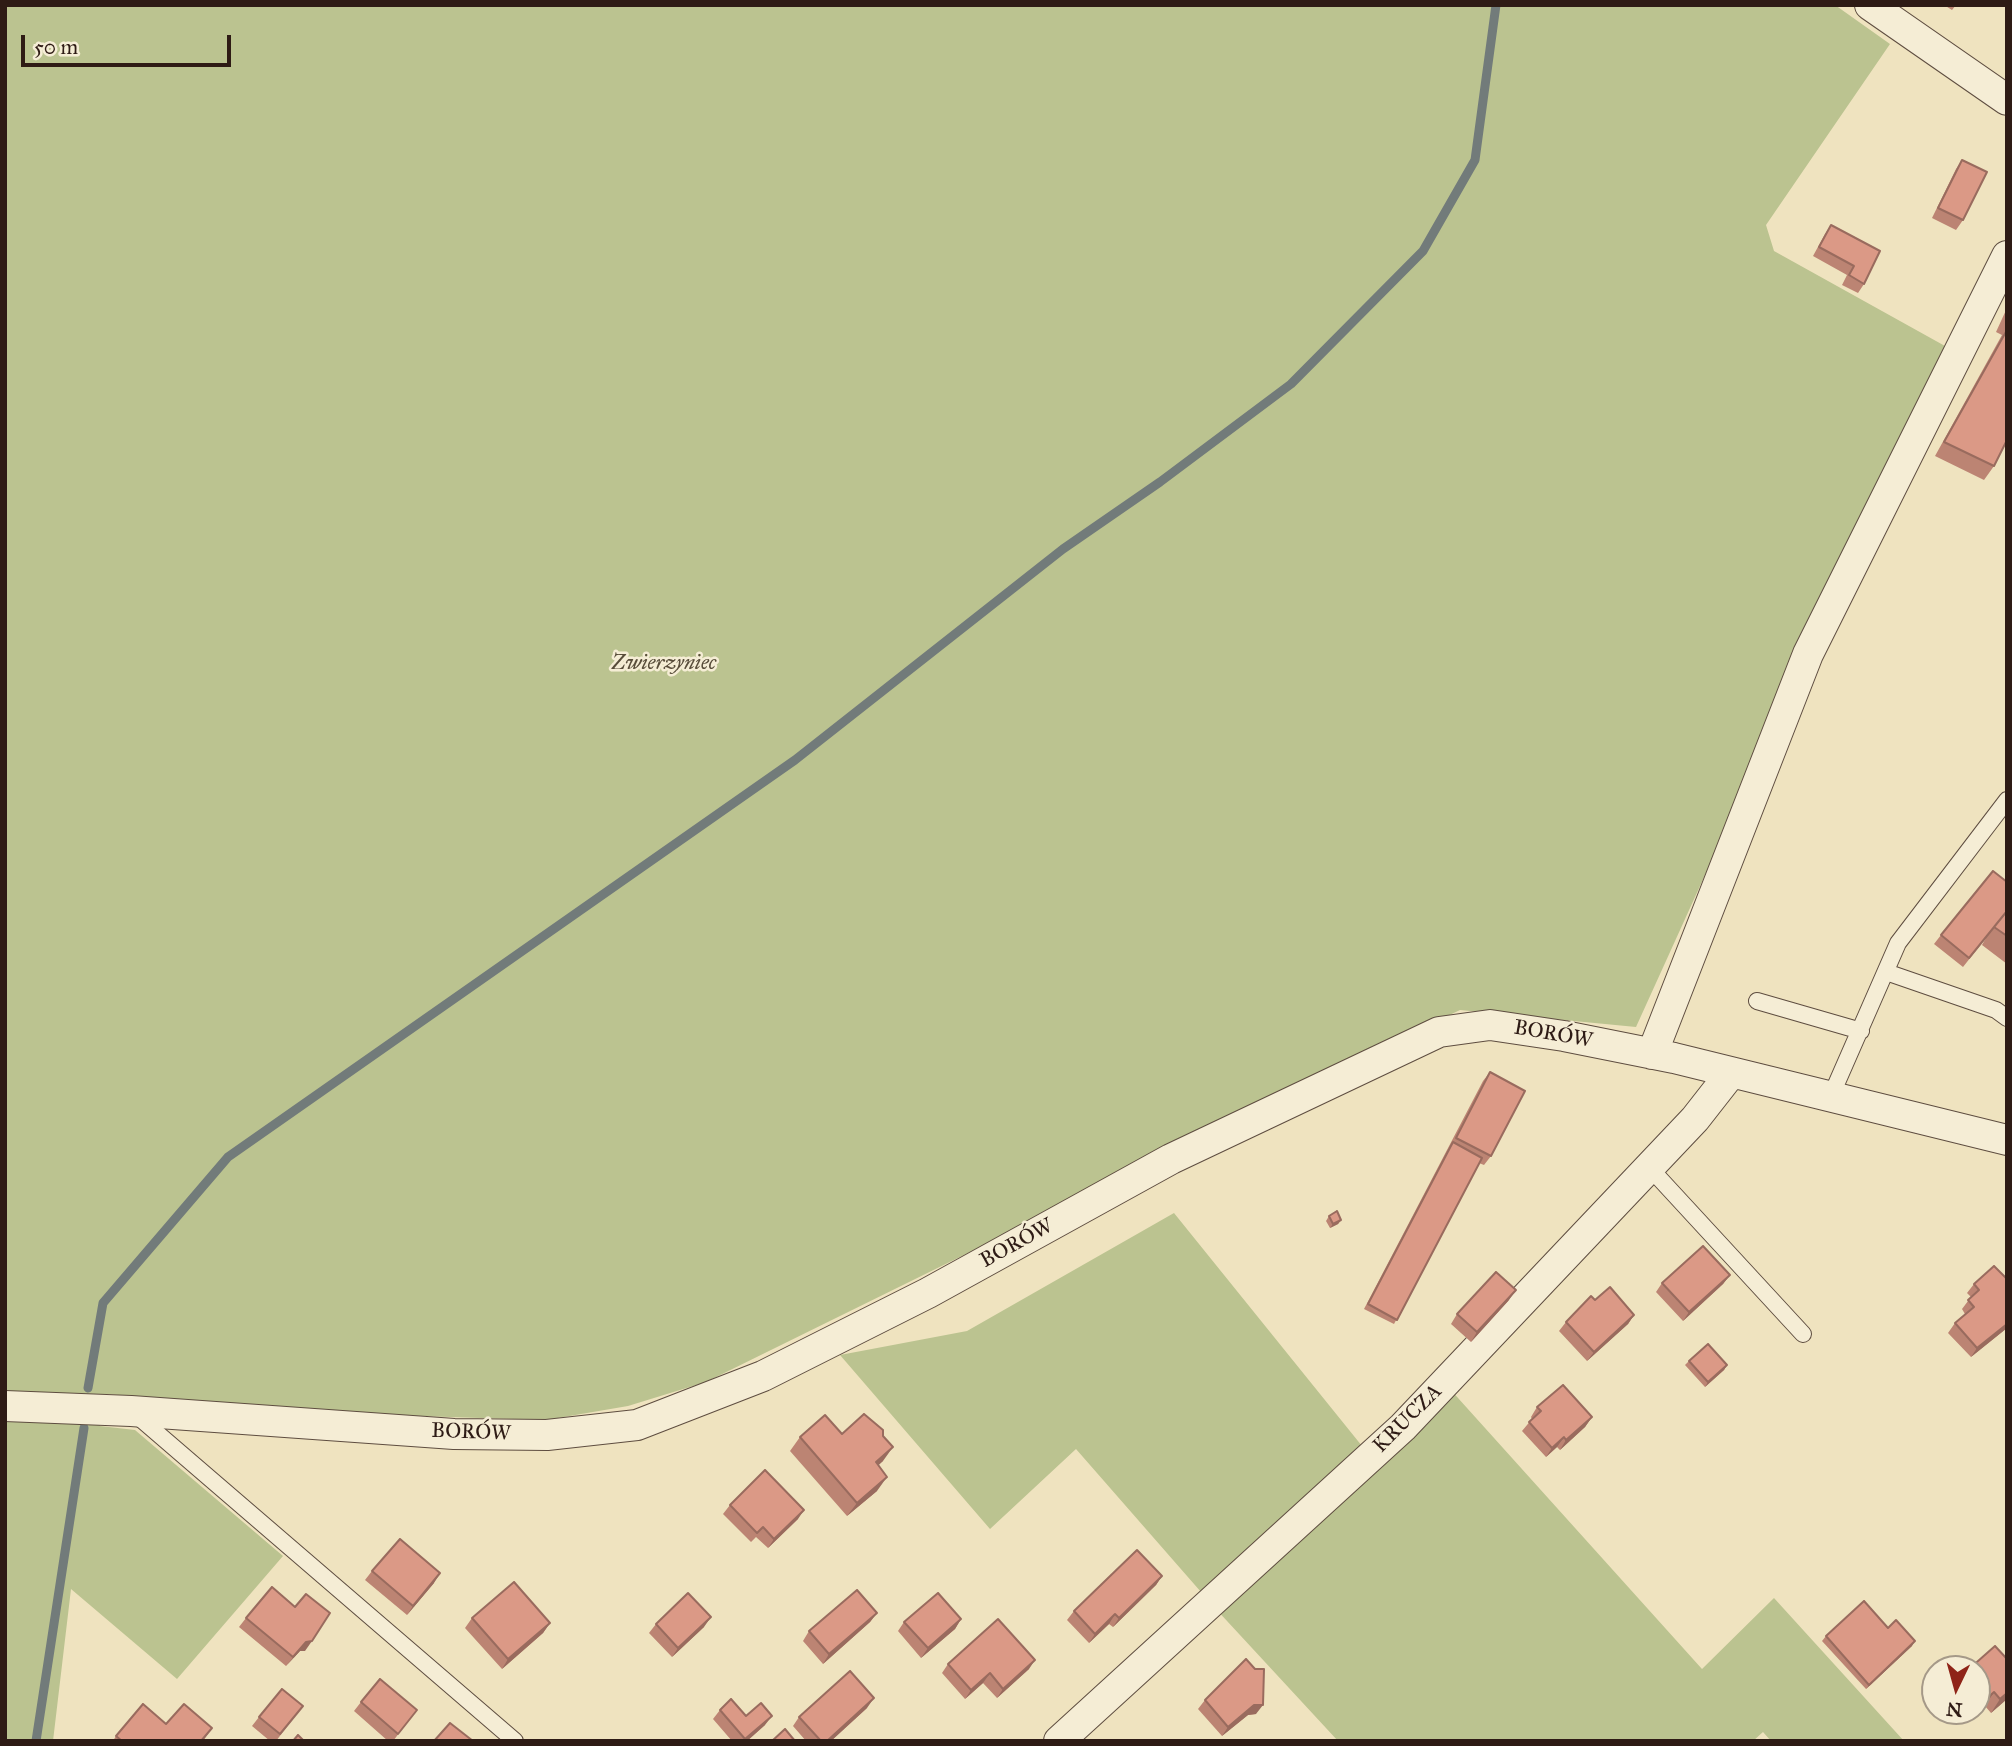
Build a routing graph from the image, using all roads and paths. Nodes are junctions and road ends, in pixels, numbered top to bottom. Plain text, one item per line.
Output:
1 (1870, 5) edge
2 (2007, 100) edge
3 (2007, 256) edge
4 (2007, 800) edge
5 (1886, 972) junction
6 (1758, 1001) dead end
7 (2007, 1018) edge
8 (1861, 1031) junction
9 (1652, 1054) junction
10 (1731, 1073) junction
11 (1831, 1096) junction
12 (2007, 1140) edge
13 (1650, 1167) junction
14 (1803, 1334) dead end
15 (5, 1406) edge
16 (131, 1411) junction
17 (515, 1741) edge
18 (1059, 1741) edge

1 - 2 street
3 - 9 street
4 - 5 lane
5 - 7 lane
5 - 8 lane
6 - 8 lane
8 - 11 lane
9 - 10 street, BORÓW
9 - 16 street, BORÓW
10 - 11 street, BORÓW
10 - 13 street, KRUCZA
11 - 12 street, BORÓW
13 - 14 lane
13 - 18 street, KRUCZA
15 - 16 street, BORÓW
16 - 17 lane

